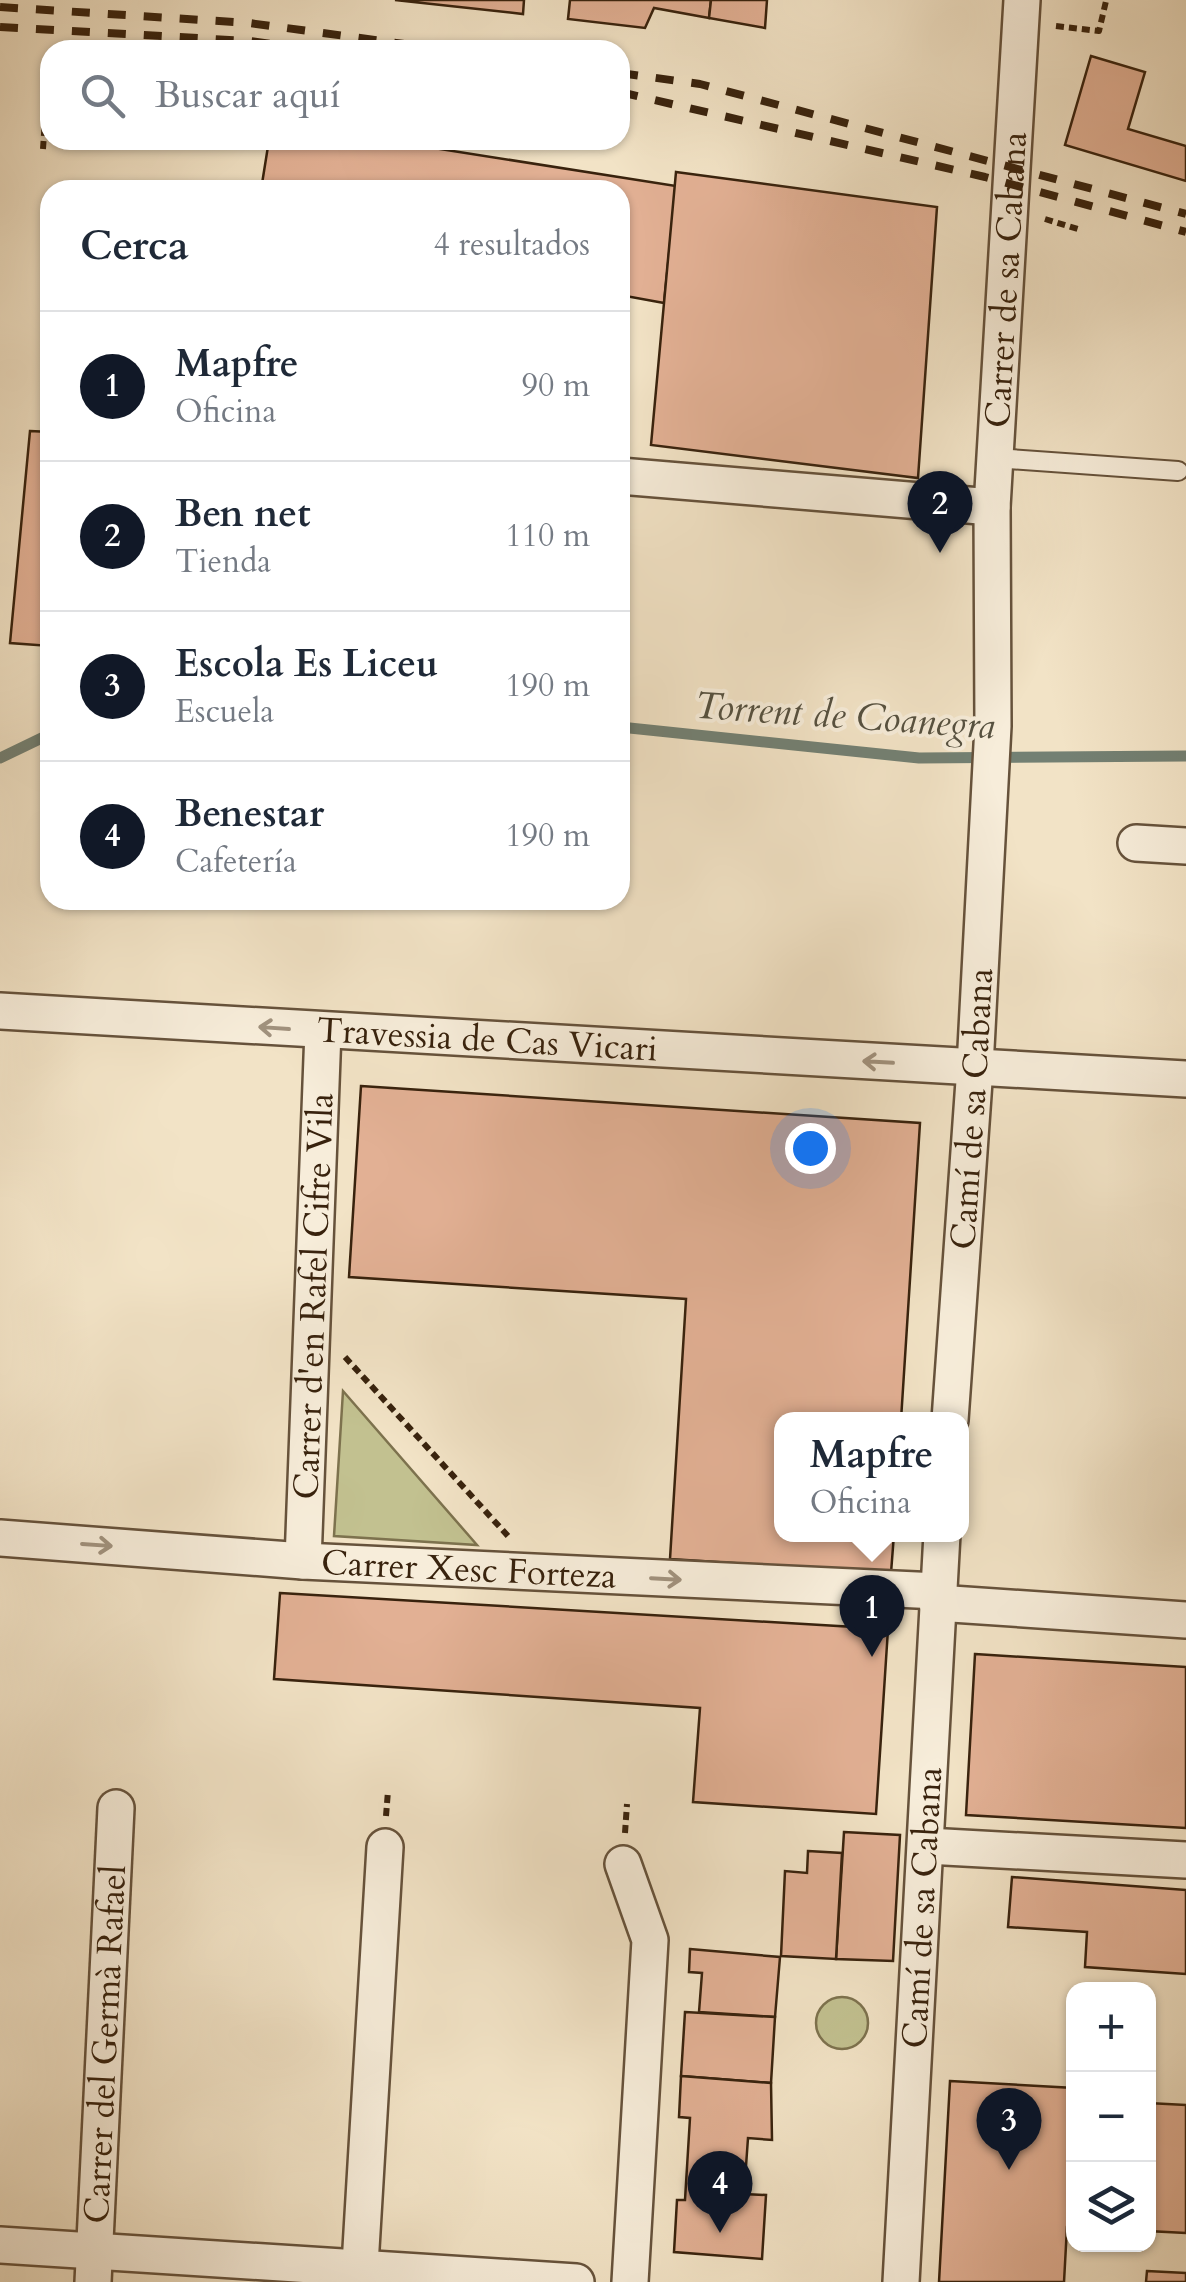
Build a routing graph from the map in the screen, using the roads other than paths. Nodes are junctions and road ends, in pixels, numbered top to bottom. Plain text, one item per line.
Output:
1 (1033, 12) edge
2 (995, 458) junction
3 (1178, 471) dead end
4 (630, 477) edge
5 (992, 507) junction
6 (989, 799) joint
7 (1136, 843) dead end
8 (1186, 846) edge
9 (0, 1012) edge
10 (322, 1032) junction
11 (976, 1067) junction
12 (1186, 1078) edge
13 (951, 1412) edge
14 (0, 1538) edge
15 (941, 1542) edge
16 (303, 1561) junction
17 (938, 1597) junction
18 (1186, 1620) edge
19 (116, 1808) dead end
20 (927, 1846) junction
21 (384, 1848) dead end
22 (1186, 1860) edge
23 (623, 1864) dead end
24 (0, 2244) edge
25 (94, 2266) edge
26 (359, 2275) edge
27 (576, 2282) edge
28 (630, 2282) edge
29 (901, 2282) edge

1 - 2 street, Carrer de sa Cabana
2 - 3 lane
2 - 5 street, Carrer de sa Cabana
4 - 5 street
5 - 6 street, Carrer de sa Cabana
6 - 11 street, Camí de sa Cabana
7 - 8 street
10 -> 9 street, Travessia de Cas Vicari
11 -> 10 street, Travessia de Cas Vicari
10 - 16 street, Carrer d'en Rafel Cifre Vila
11 - 12 street, Travessia de Cas Vicari
11 - 13 street, Camí de sa Cabana
14 -> 16 street, Carrer Xesc Forteza
15 - 17 street, Camí de sa Cabana
16 -> 17 street, Carrer Xesc Forteza
17 - 18 street, Carrer Xesc Forteza
17 - 20 street, Camí de sa Cabana
19 - 25 street, Carrer del Germà Rafael
20 - 22 street
20 - 29 street, Camí de sa Cabana
21 - 26 street
23 - 28 street
24 - 25 street
25 - 26 street
26 - 27 street

